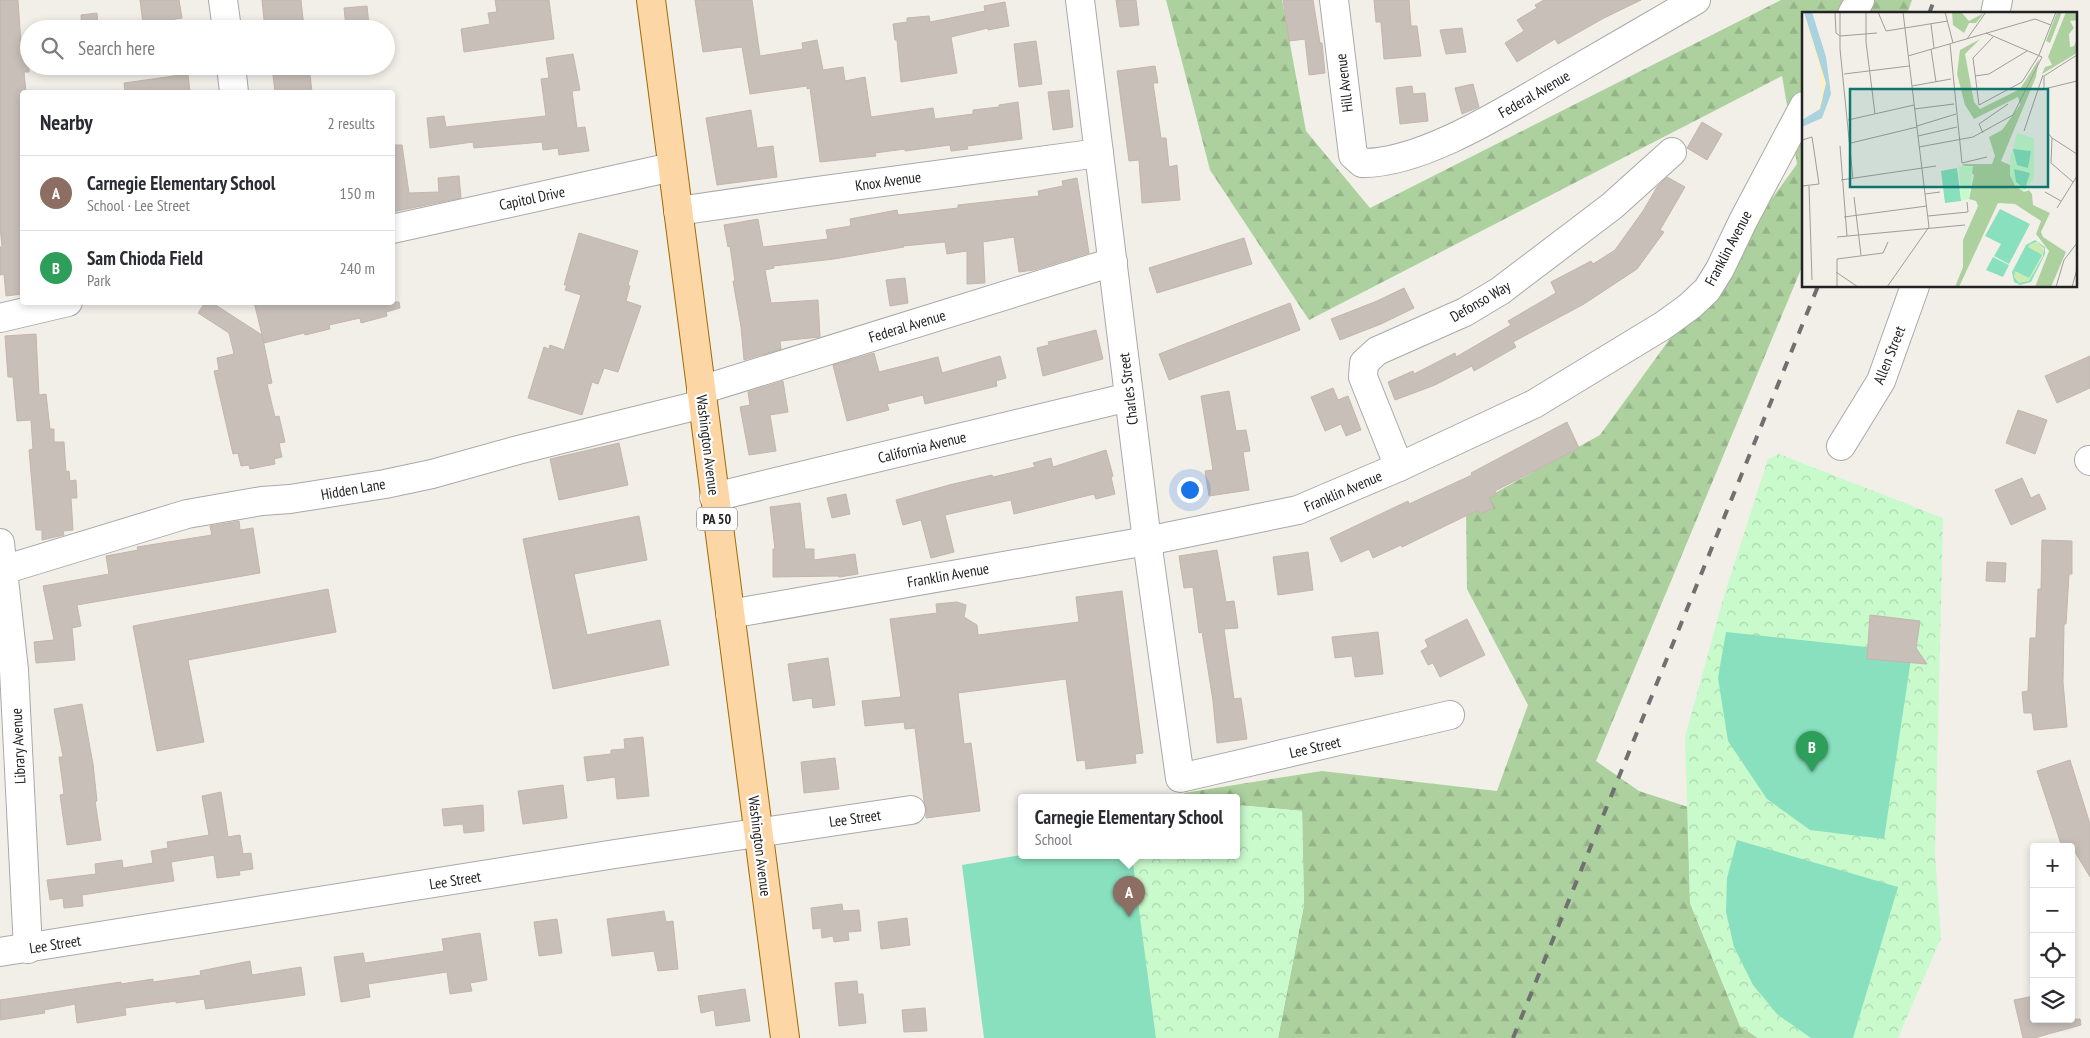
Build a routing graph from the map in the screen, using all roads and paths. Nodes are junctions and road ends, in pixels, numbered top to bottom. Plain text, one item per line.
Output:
1 (223, 0) edge
2 (651, 0) edge
3 (1080, 0) edge
4 (1334, 0) edge
5 (1696, 0) edge
6 (1860, 0) edge
7 (1853, 12) edge
8 (226, 20) edge
9 (232, 75) edge
10 (234, 90) edge
11 (1802, 110) edge
12 (1672, 152) dead end
13 (1099, 153) junction
14 (1362, 163) joint
15 (672, 167) junction
16 (678, 211) junction
17 (395, 228) edge
18 (1113, 262) junction
19 (1914, 288) edge
20 (55, 305) edge
21 (0, 318) edge
22 (702, 397) junction
23 (1129, 397) junction
24 (1841, 446) dead end
25 (1399, 467) junction
26 (714, 497) junction
27 (1147, 541) junction
28 (0, 543) edge
29 (3, 570) junction
30 (730, 614) junction
31 (1450, 715) dead end
32 (1180, 778) joint
33 (911, 810) dead end
34 (758, 833) junction
35 (28, 949) junction
36 (0, 952) edge
37 (785, 1038) edge

1 - 8 street
2 - 15 main road, Washington Avenue / PA 50
3 - 13 street, Charles Street
4 - 14 street, Hill Avenue
5 - 14 street, Federal Avenue
6 - 7 street
9 - 10 street
11 - 25 street, Franklin Avenue
12 - 25 street, Defonso Way
13 - 16 street, Knox Avenue
13 - 18 street, Charles Street
15 - 16 main road, Washington Avenue / PA 50
15 - 17 street, Capitol Drive
16 - 22 main road, Washington Avenue / PA 50
18 - 22 street, Federal Avenue
18 - 23 street, Charles Street
19 - 24 street, Allen Street
20 - 21 street
22 - 26 main road, Washington Avenue / PA 50
22 - 29 street, Hidden Lane
23 - 26 street, California Avenue
23 - 27 street, Charles Street
25 - 27 street, Franklin Avenue
26 - 30 main road, Washington Avenue / PA 50
27 - 30 street, Franklin Avenue
27 - 32 street, Charles Street
28 - 29 street, Library Avenue
29 - 35 street, Library Avenue
30 - 34 main road, Washington Avenue / PA 50
31 - 32 street, Lee Street
33 - 34 street, Lee Street
34 - 35 street, Lee Street
34 - 37 main road, Washington Avenue / PA 50
35 - 36 street, Lee Street

